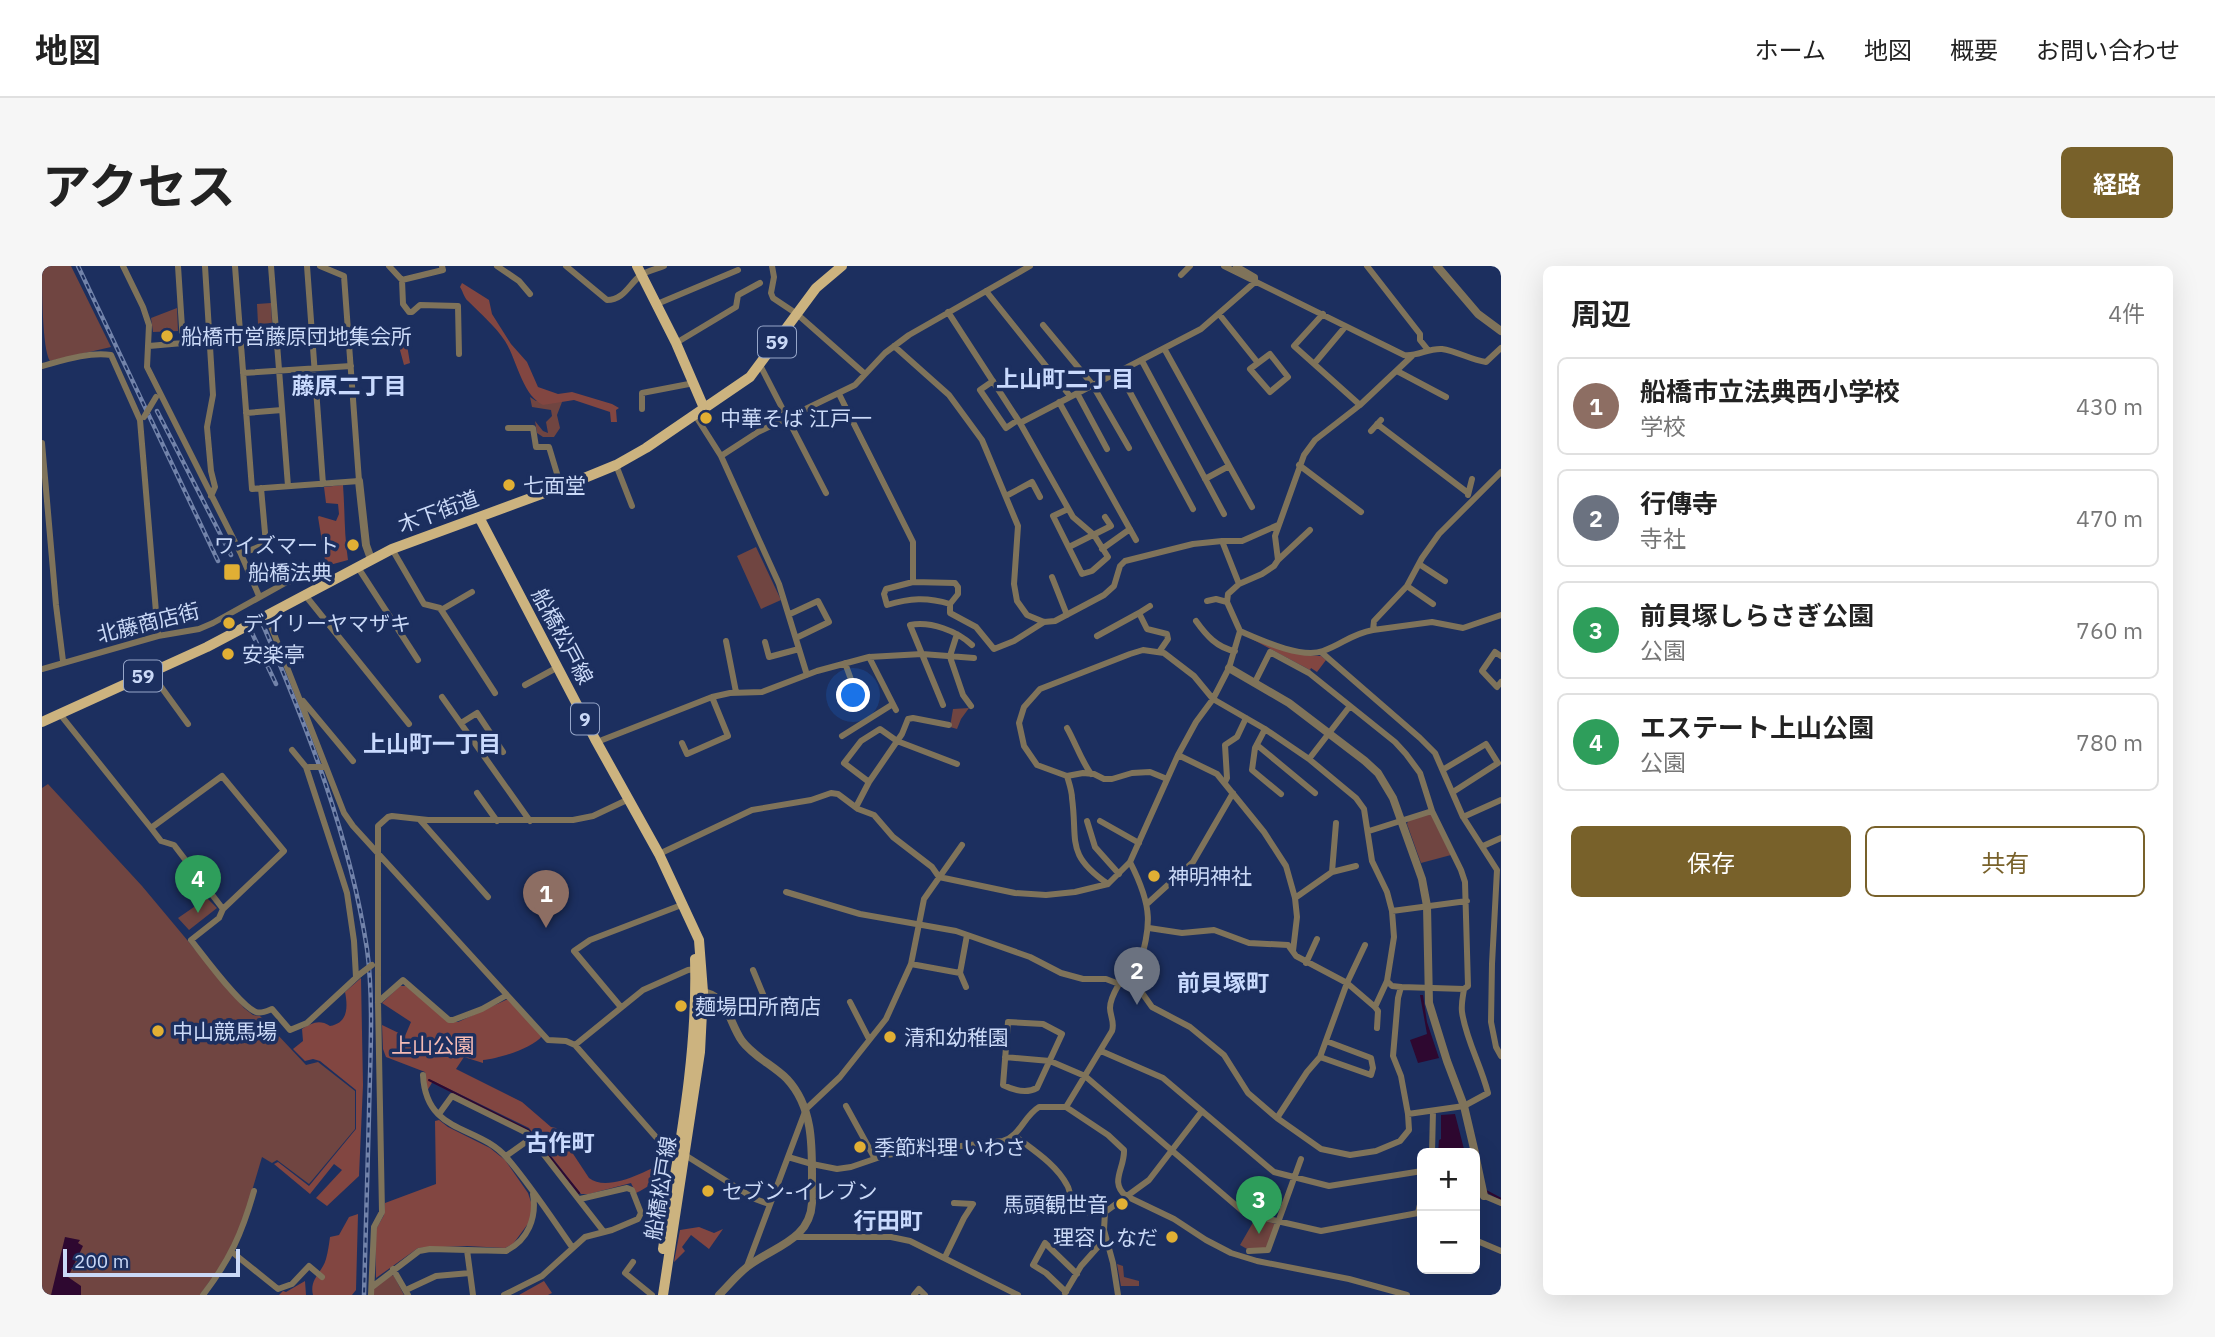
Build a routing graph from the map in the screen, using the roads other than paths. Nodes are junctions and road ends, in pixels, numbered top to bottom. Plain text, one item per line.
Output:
1 (123, 266) edge
2 (178, 266) edge
3 (205, 266) edge
4 (235, 266) edge
5 (271, 266) edge
6 (307, 266) edge
7 (320, 266) edge
8 (388, 266) edge
9 (442, 266) edge
10 (497, 266) edge
11 (566, 266) edge
12 (664, 266) edge
13 (772, 266) edge
14 (842, 266) edge
15 (1030, 266) edge
16 (1191, 266) edge
17 (1224, 266) edge
18 (1236, 266) edge
19 (1367, 266) edge
20 (1437, 266) edge
21 (639, 270) edge
22 (738, 270) dead end
23 (1181, 275) dead end
24 (402, 279) junction
25 (1255, 282) junction
26 (760, 283) dead end
27 (986, 290) junction
28 (530, 294) dead end
29 (657, 304) junction
30 (948, 312) junction
31 (797, 314) junction
32 (1219, 314) junction
33 (1323, 314) junction
34 (1043, 325) dead end
35 (1345, 327) junction
36 (1501, 331) edge
37 (364, 336) dead end
38 (349, 337) junction
39 (676, 343) junction
40 (149, 346) junction
41 (894, 346) junction
42 (1501, 348) edge
43 (1165, 349) junction
44 (1428, 350) junction
45 (459, 354) dead end
46 (1412, 356) junction
47 (1142, 361) junction
48 (1258, 363) junction
49 (1314, 364) junction
50 (760, 365) junction
51 (42, 366) edge
52 (351, 366) junction
53 (314, 368) junction
54 (279, 371) junction
55 (1397, 371) junction
56 (1119, 372) junction
57 (243, 373) junction
58 (865, 374) junction
59 (993, 381) junction
60 (694, 383) junction
61 (1092, 384) junction
62 (839, 394) junction
63 (1073, 394) junction
64 (157, 395) junction
65 (1446, 397) dead end
66 (1059, 402) junction
67 (1360, 405) junction
68 (642, 409) dead end
69 (282, 410) junction
70 (700, 412) junction
71 (246, 413) junction
72 (142, 418) junction
73 (788, 418) junction
74 (1019, 422) junction
75 (508, 428) dead end
76 (1371, 431) dead end
77 (42, 443) edge
78 (1129, 448) dead end
79 (1107, 449) dead end
80 (721, 456) junction
81 (616, 465) junction
82 (1230, 466) junction
83 (1299, 466) junction
84 (1501, 472) edge
85 (1205, 479) junction
86 (1472, 479) dead end
87 (1494, 479) junction
88 (359, 481) junction
89 (323, 484) junction
90 (1501, 485) edge
91 (288, 486) junction
92 (561, 487) junction
93 (261, 488) junction
94 (826, 493) dead end
95 (1468, 493) junction
96 (211, 496) junction
97 (1006, 496) junction
98 (1040, 497) dead end
99 (632, 506) dead end
100 (1252, 507) dead end
101 (1466, 507) junction
102 (1068, 509) junction
103 (1193, 509) dead end
104 (1361, 512) dead end
105 (1224, 514) dead end
106 (479, 517) junction
107 (1105, 517) dead end
108 (1278, 526) junction
109 (1129, 529) junction
110 (1310, 530) dead end
111 (1094, 535) junction
112 (1136, 540) dead end
113 (1222, 541) junction
114 (1069, 547) junction
115 (392, 549) junction
116 (1102, 549) junction
117 (241, 554) junction
118 (371, 559) junction
119 (1278, 560) junction
120 (1419, 564) junction
121 (357, 566) junction
122 (1052, 577) dead end
123 (332, 579) junction
124 (1445, 581) dead end
125 (913, 582) junction
126 (1239, 584) junction
127 (1407, 586) junction
128 (472, 592) dead end
129 (306, 595) junction
130 (259, 596) junction
131 (1207, 601) dead end
132 (1227, 602) junction
133 (950, 604) junction
134 (1433, 604) dead end
135 (1150, 606) dead end
136 (441, 610) junction
137 (1139, 613) junction
138 (790, 614) junction
139 (1067, 615) junction
140 (1501, 615) edge
141 (267, 616) junction
142 (1196, 621) dead end
143 (1044, 622) junction
144 (1373, 630) junction
145 (1240, 631) junction
146 (957, 634) junction
147 (158, 636) junction
148 (1097, 636) dead end
149 (796, 638) junction
150 (726, 641) dead end
151 (765, 642) dead end
152 (972, 645) dead end
153 (799, 649) junction
154 (1235, 651) junction
155 (1159, 652) junction
156 (1321, 652) junction
157 (922, 654) junction
158 (950, 656) junction
159 (1501, 656) edge
160 (869, 657) junction
161 (974, 658) dead end
162 (418, 660) dead end
163 (63, 662) junction
164 (845, 663) junction
165 (558, 667) junction
166 (1229, 668) junction
167 (42, 669) edge
168 (150, 673) junction
169 (807, 674) junction
170 (1255, 682) junction
171 (1501, 682) edge
172 (525, 685) dead end
173 (736, 692) junction
174 (495, 693) dead end
175 (442, 696) dead end
176 (857, 696) dead end
177 (299, 697) junction
178 (712, 697) junction
179 (1213, 699) junction
180 (943, 705) dead end
181 (971, 706) dead end
182 (1350, 706) junction
183 (896, 710) junction
184 (60, 713) junction
185 (1245, 718) junction
186 (908, 719) junction
187 (42, 722) edge
188 (409, 723) dead end
189 (461, 723) junction
190 (188, 724) dead end
191 (949, 725) dead end
192 (1067, 728) dead end
193 (1265, 729) junction
194 (1330, 733) junction
195 (842, 737) dead end
196 (897, 741) junction
197 (597, 742) junction
198 (682, 743) dead end
199 (1257, 745) junction
200 (292, 750) dead end
201 (503, 752) dead end
202 (1178, 755) junction
203 (1309, 760) junction
204 (353, 761) dead end
205 (957, 764) dead end
206 (307, 767) junction
207 (325, 767) junction
208 (1444, 769) junction
209 (1091, 774) junction
210 (1067, 776) junction
211 (1167, 779) junction
212 (869, 782) junction
213 (1225, 782) junction
214 (1453, 792) junction
215 (477, 793) dead end
216 (1233, 793) junction
217 (1315, 793) dead end
218 (1281, 794) dead end
219 (629, 799) junction
220 (1501, 800) edge
221 (856, 807) junction
222 (1432, 811) junction
223 (1464, 817) junction
224 (420, 820) junction
225 (497, 821) junction
226 (530, 821) junction
227 (1087, 821) dead end
228 (1100, 821) dead end
229 (1402, 821) junction
230 (1336, 823) dead end
231 (151, 828) junction
232 (1369, 831) junction
233 (1501, 838) edge
234 (1139, 843) junction
235 (962, 845) dead end
236 (1483, 846) junction
237 (378, 854) junction
238 (659, 854) junction
239 (1130, 862) junction
240 (1356, 866) dead end
241 (1499, 870) edge
242 (1332, 872) junction
243 (1119, 874) junction
244 (939, 877) junction
245 (1108, 884) junction
246 (786, 892) dead end
247 (488, 897) dead end
248 (1295, 898) junction
249 (1467, 901) junction
250 (1148, 903) junction
251 (1498, 903) edge
252 (684, 904) junction
253 (1427, 906) junction
254 (223, 909) junction
255 (1392, 911) junction
256 (691, 922) junction
257 (919, 924) junction
258 (1149, 928) junction
259 (1501, 930) edge
260 (1493, 933) junction
261 (967, 935) junction
262 (1317, 939) dead end
263 (1365, 945) dead end
264 (1293, 951) junction
265 (1501, 960) edge
266 (375, 962) junction
267 (1306, 963) junction
268 (911, 964) junction
269 (1492, 964) junction
270 (695, 969) junction
271 (753, 970) dead end
272 (960, 973) junction
273 (358, 976) junction
274 (1387, 981) junction
275 (1135, 983) junction
276 (1347, 983) junction
277 (1119, 984) junction
278 (1401, 987) junction
279 (966, 988) dead end
280 (1428, 988) junction
281 (1464, 989) junction
282 (1501, 990) edge
283 (699, 992) junction
284 (1492, 993) junction
285 (507, 995) junction
286 (378, 1002) junction
287 (850, 1002) dead end
288 (620, 1006) junction
289 (1375, 1007) junction
290 (729, 1014) junction
291 (1501, 1018) edge
292 (1491, 1021) junction
293 (1377, 1028) dead end
294 (869, 1039) junction
295 (1326, 1041) junction
296 (575, 1045) junction
297 (1499, 1046) edge
298 (1101, 1051) junction
299 (1501, 1056) edge
300 (1005, 1057) junction
301 (1320, 1057) junction
302 (1050, 1061) junction
303 (423, 1075) dead end
304 (1085, 1076) junction
305 (846, 1106) dead end
306 (1464, 1106) junction
307 (1066, 1107) junction
308 (806, 1109) junction
309 (1202, 1111) junction
310 (1433, 1111) junction
311 (439, 1114) junction
312 (1408, 1114) junction
313 (1277, 1118) junction
314 (1015, 1136) junction
315 (530, 1139) junction
316 (1432, 1148) edge
317 (1474, 1148) edge
318 (1171, 1150) junction
319 (506, 1157) junction
320 (788, 1157) junction
321 (874, 1157) junction
322 (681, 1158) junction
323 (1301, 1159) dead end
324 (811, 1164) junction
325 (1417, 1172) edge
326 (1480, 1177) edge
327 (1294, 1178) junction
328 (254, 1191) dead end
329 (532, 1192) junction
330 (1480, 1194) edge
331 (1126, 1196) junction
332 (1484, 1196) junction
333 (580, 1199) junction
334 (954, 1203) dead end
335 (1501, 1203) edge
336 (769, 1204) junction
337 (1105, 1212) junction
338 (1417, 1215) edge
339 (1279, 1223) junction
340 (604, 1232) junction
341 (796, 1237) junction
342 (1105, 1239) junction
343 (1480, 1242) edge
344 (572, 1247) junction
345 (467, 1250) junction
346 (1249, 1251) dead end
347 (1501, 1251) edge
348 (232, 1252) junction
349 (945, 1257) junction
350 (634, 1262) dead end
351 (747, 1268) junction
352 (393, 1269) junction
353 (470, 1273) junction
354 (1077, 1274) junction
355 (322, 1277) dead end
356 (372, 1287) junction
357 (407, 1293) edge
358 (1065, 1293) edge
359 (1393, 1294) edge
360 (203, 1295) edge
361 (372, 1295) edge
362 (473, 1295) edge
363 (504, 1295) edge
364 (654, 1295) edge
365 (663, 1295) edge
366 (719, 1295) edge
367 (914, 1295) edge
368 (925, 1295) edge
369 (1017, 1295) edge
370 (1118, 1295) edge
371 (1408, 1295) edge

1 - 40 street
2 - 40 street
3 - 96 street
4 - 57 street
5 - 54 street
6 - 53 street
7 - 38 street
8 - 24 street
9 - 24 street
10 - 28 street
11 - 21 street
12 - 21 street
13 - 31 street
14 - 31 main road, 木下街道 / 59
15 - 27 street
16 - 23 street
17 - 25 street
18 - 25 street
19 - 44 street
20 - 36 street
21 - 29 main road
22 - 29 street
24 - 45 street
25 - 32 street
25 - 33 street
26 - 39 street
27 - 30 street
27 - 63 street
29 - 39 main road
30 - 41 street
30 - 59 street
31 - 50 main road, 木下街道 / 59
31 - 58 street
32 - 43 street
32 - 48 street
33 - 35 street
33 - 49 street
34 - 61 street
35 - 46 street
35 - 49 street
37 - 38 street
38 - 52 street
39 - 60 main road
40 - 64 street
41 - 58 street
41 - 97 street
42 - 44 street
43 - 47 street
43 - 82 street
44 - 46 street
46 - 55 street
47 - 56 street
47 - 85 street
48 - 48 street
49 - 67 street
50 - 70 main road, 木下街道 / 59
50 - 73 street
51 - 72 street
52 - 53 street
52 - 88 street
53 - 54 street
53 - 89 street
54 - 57 street
54 - 69 street
55 - 65 street
55 - 67 street
56 - 61 street
56 - 103 street
57 - 71 street
58 - 62 street
59 - 74 street
59 - 74 street
60 - 68 street
60 - 70 main road
61 - 63 street
61 - 78 street
62 - 73 street
62 - 125 street
63 - 66 street
63 - 79 street
64 - 72 street, bridge
64 - 96 street
66 - 74 street
66 - 109 street
67 - 83 street
69 - 71 street
69 - 91 street
70 - 80 street
70 - 81 main road, 木下街道
71 - 93 street
72 - 147 street
73 - 80 street
73 - 94 street
74 - 102 street
75 - 92 street
76 - 95 street
77 - 163 street
80 - 138 street
81 - 92 main road, 木下街道
81 - 99 street
82 - 85 street
82 - 100 street
83 - 104 street
83 - 108 street
84 - 87 street
85 - 105 street
86 - 95 street
87 - 90 street
87 - 101 street
88 - 89 street
88 - 118 street
89 - 91 street
91 - 93 street
92 - 106 main road, 木下街道
93 - 117 street
95 - 101 street
96 - 117 street
97 - 98 street
97 - 143 street
101 - 120 street
102 - 111 street
102 - 114 street
106 - 115 main road, 木下街道 / 59
106 - 165 main road, 船橋松戸線 / 9
107 - 111 street
108 - 113 street
108 - 119 street
109 - 112 street
109 - 116 street
110 - 119 street
111 - 114 street
111 - 116 street
113 - 126 street
113 - 139 street
114 - 116 street
115 - 118 main road, 木下街道 / 59
115 - 136 street
117 - 130 street
118 - 121 main road, 木下街道 / 59
119 - 126 street
120 - 124 street
120 - 127 street
121 - 123 main road, 木下街道 / 59
121 - 162 street
122 - 139 street
123 - 129 main road, 木下街道 / 59
123 - 130 street, 北藤商店街
125 - 133 street
125 - 133 street
126 - 132 street
127 - 134 street
127 - 144 street
128 - 136 street
129 - 141 main road, 木下街道 / 59
129 - 188 street
130 - 147 street, 北藤商店街
131 - 132 street
132 - 145 street
133 - 143 street
135 - 137 street
136 - 174 street
137 - 148 street
137 - 155 street
138 - 149 street
138 - 149 street
139 - 143 street
140 - 144 street
141 - 168 main road, 木下街道 / 59
141 - 177 street
142 - 154 street
144 - 156 street
145 - 154 street
145 - 156 street
146 - 152 street
146 - 157 street
146 - 158 street
147 - 163 street, 北藤商店街
149 - 153 street
150 - 173 street
151 - 153 street
153 - 169 street
154 - 166 street
155 - 179 street
155 - 210 street
156 - 208 street
157 - 158 street
157 - 160 street
157 - 180 street
158 - 161 street
158 - 181 street
159 - 171 street
160 - 164 street
160 - 183 street
163 - 167 street, 北藤商店街
164 - 169 street
164 - 176 street
165 - 172 street
165 - 197 main road, 船橋松戸線 / 9
166 - 170 street
166 - 179 street
168 - 184 main road, 木下街道 / 59
168 - 190 street
169 - 173 street
170 - 182 street
170 - 194 street
173 - 178 street
175 - 189 street
177 - 204 street
177 - 207 street
178 - 197 street
178 - 198 street
179 - 185 street
179 - 202 street
182 - 194 street
182 - 222 street
183 - 186 street
183 - 195 street
184 - 187 main road, 木下街道 / 59
184 - 231 street
185 - 193 street
185 - 213 street
186 - 191 street
186 - 196 street
189 - 201 street
189 - 226 street
192 - 209 street
193 - 199 street
193 - 203 street
194 - 203 street
194 - 229 street
196 - 205 street
196 - 212 street
196 - 212 street
197 - 219 main road, 船橋松戸線 / 9
199 - 217 street
199 - 218 street
200 - 206 street
202 - 211 street
202 - 213 street
203 - 232 street
206 - 207 street, bridge
206 - 273 street
207 - 237 street
208 - 214 street
208 - 214 street
209 - 210 street
209 - 211 street
210 - 245 street
211 - 234 street
212 - 221 street
213 - 216 street
214 - 223 street
215 - 225 street
216 - 248 street
216 - 250 street
219 - 226 street
219 - 238 main road, 船橋松戸線 / 9
220 - 223 street
221 - 238 street
221 - 244 street
222 - 229 street
222 - 249 street
223 - 236 street
224 - 225 street
224 - 237 street
224 - 247 street
225 - 226 street
227 - 243 street
228 - 234 street
229 - 232 street
229 - 253 street
230 - 242 street
231 - 254 street
231 - 254 street
232 - 255 street
233 - 236 street
234 - 239 street
235 - 244 street
236 - 241 street
237 - 266 street
237 - 285 street
238 - 252 main road, 船橋松戸線 / 9
239 - 243 street
239 - 250 street
240 - 242 street
241 - 251 street
242 - 248 street
243 - 245 street
244 - 245 street
244 - 257 street
246 - 257 street
248 - 264 street
249 - 253 street
249 - 281 street
250 - 258 street
251 - 260 street
252 - 256 main road, 船橋松戸線 / 9
252 - 288 street
253 - 255 street
253 - 280 street
254 - 273 street
255 - 274 street
256 - 270 main road, 船橋松戸線 / 9
256 - 283 main road, 船橋松戸線 / 9
257 - 261 street
257 - 268 street
258 - 264 street
258 - 275 street
259 - 260 street
260 - 269 street
261 - 272 street
261 - 277 street
262 - 267 street
263 - 276 street
264 - 267 street
265 - 269 street
266 - 273 street, bridge
266 - 286 street
267 - 276 street
268 - 272 street
268 - 294 street
269 - 284 street
270 - 283 main road, 船橋松戸線 / 9
270 - 288 street
271 - 290 street
272 - 279 street
274 - 278 street
274 - 289 street
275 - 277 street
275 - 313 street
276 - 289 street
276 - 295 street
277 - 298 street
278 - 280 street
278 - 312 street
280 - 281 street
280 - 306 street
281 - 306 street
282 - 284 street
283 - 290 street
283 - 322 main road, 船橋松戸線 / 9
284 - 292 street
285 - 286 street
285 - 296 street
286 - 356 street
287 - 294 street
288 - 296 street
289 - 293 street
290 - 308 street
291 - 292 street
292 - 297 street
294 - 308 street
295 - 301 street
295 - 301 street
296 - 322 street
297 - 299 street
298 - 304 street
298 - 309 street
300 - 302 street
300 - 302 street
300 - 302 street
301 - 313 street
302 - 304 street
303 - 311 street
304 - 307 street
304 - 318 street
305 - 321 street
306 - 310 street
306 - 317 street
307 - 314 street
307 - 331 street
308 - 320 street
308 - 324 street
309 - 318 street
309 - 327 street
310 - 312 street
310 - 316 street
311 - 315 street
311 - 319 street
312 - 313 street
314 - 321 street
314 - 337 street
315 - 319 street
315 - 333 street
318 - 331 street
318 - 339 street
319 - 329 street
320 - 324 street
320 - 336 street
321 - 324 street
322 - 336 street
322 - 364 main road, 船橋松戸線 / 9
322 - 365 main road, 船橋松戸線 / 9
323 - 327 street
324 - 341 street
325 - 327 street
326 - 332 street
327 - 339 street
328 - 348 street
329 - 344 street
329 - 345 street
330 - 332 street
331 - 337 street
331 - 359 street
332 - 335 street
333 - 340 street
333 - 340 street
334 - 349 street
336 - 351 street
337 - 342 street
338 - 339 street
339 - 346 street
340 - 344 street
341 - 349 street
341 - 351 street
342 - 354 street
342 - 370 street
343 - 347 street
344 - 363 street
345 - 352 street
345 - 353 street
348 - 355 street
348 - 360 street
349 - 369 street
350 - 364 street
351 - 366 street
352 - 356 street
352 - 357 street
353 - 357 street
353 - 362 street
354 - 358 street
354 - 358 street
356 - 361 street
359 - 371 street
367 - 368 street

